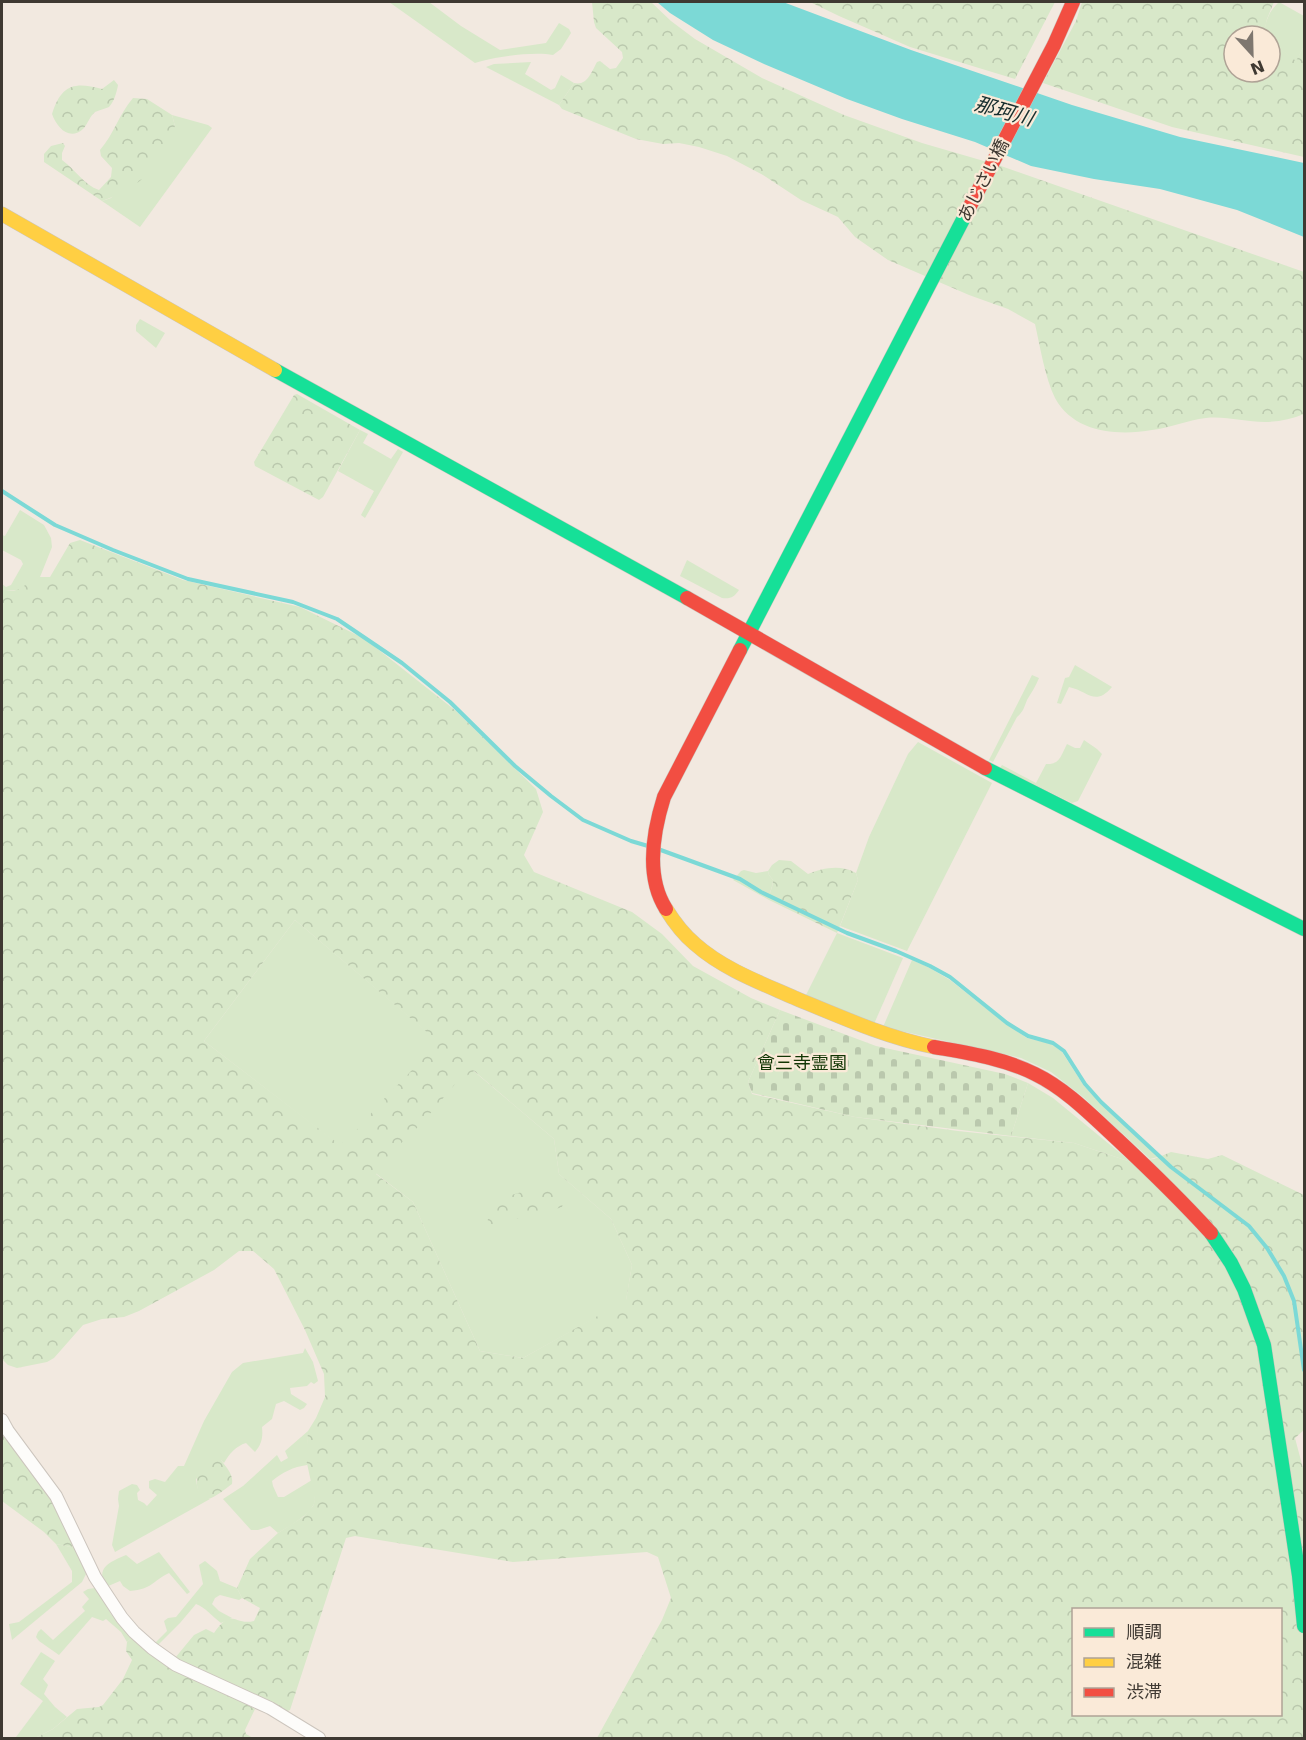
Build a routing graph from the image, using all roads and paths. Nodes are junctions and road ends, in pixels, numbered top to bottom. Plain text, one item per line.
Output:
1 (1073, 2) edge
2 (2, 214) edge
3 (749, 632) junction
4 (1305, 929) edge
5 (2, 1419) edge
6 (1305, 1626) edge
7 (319, 1738) edge

1 - 3 street, あじさい橋
2 - 3 street
3 - 4 street
3 - 6 street, あじさい橋
5 - 7 street

